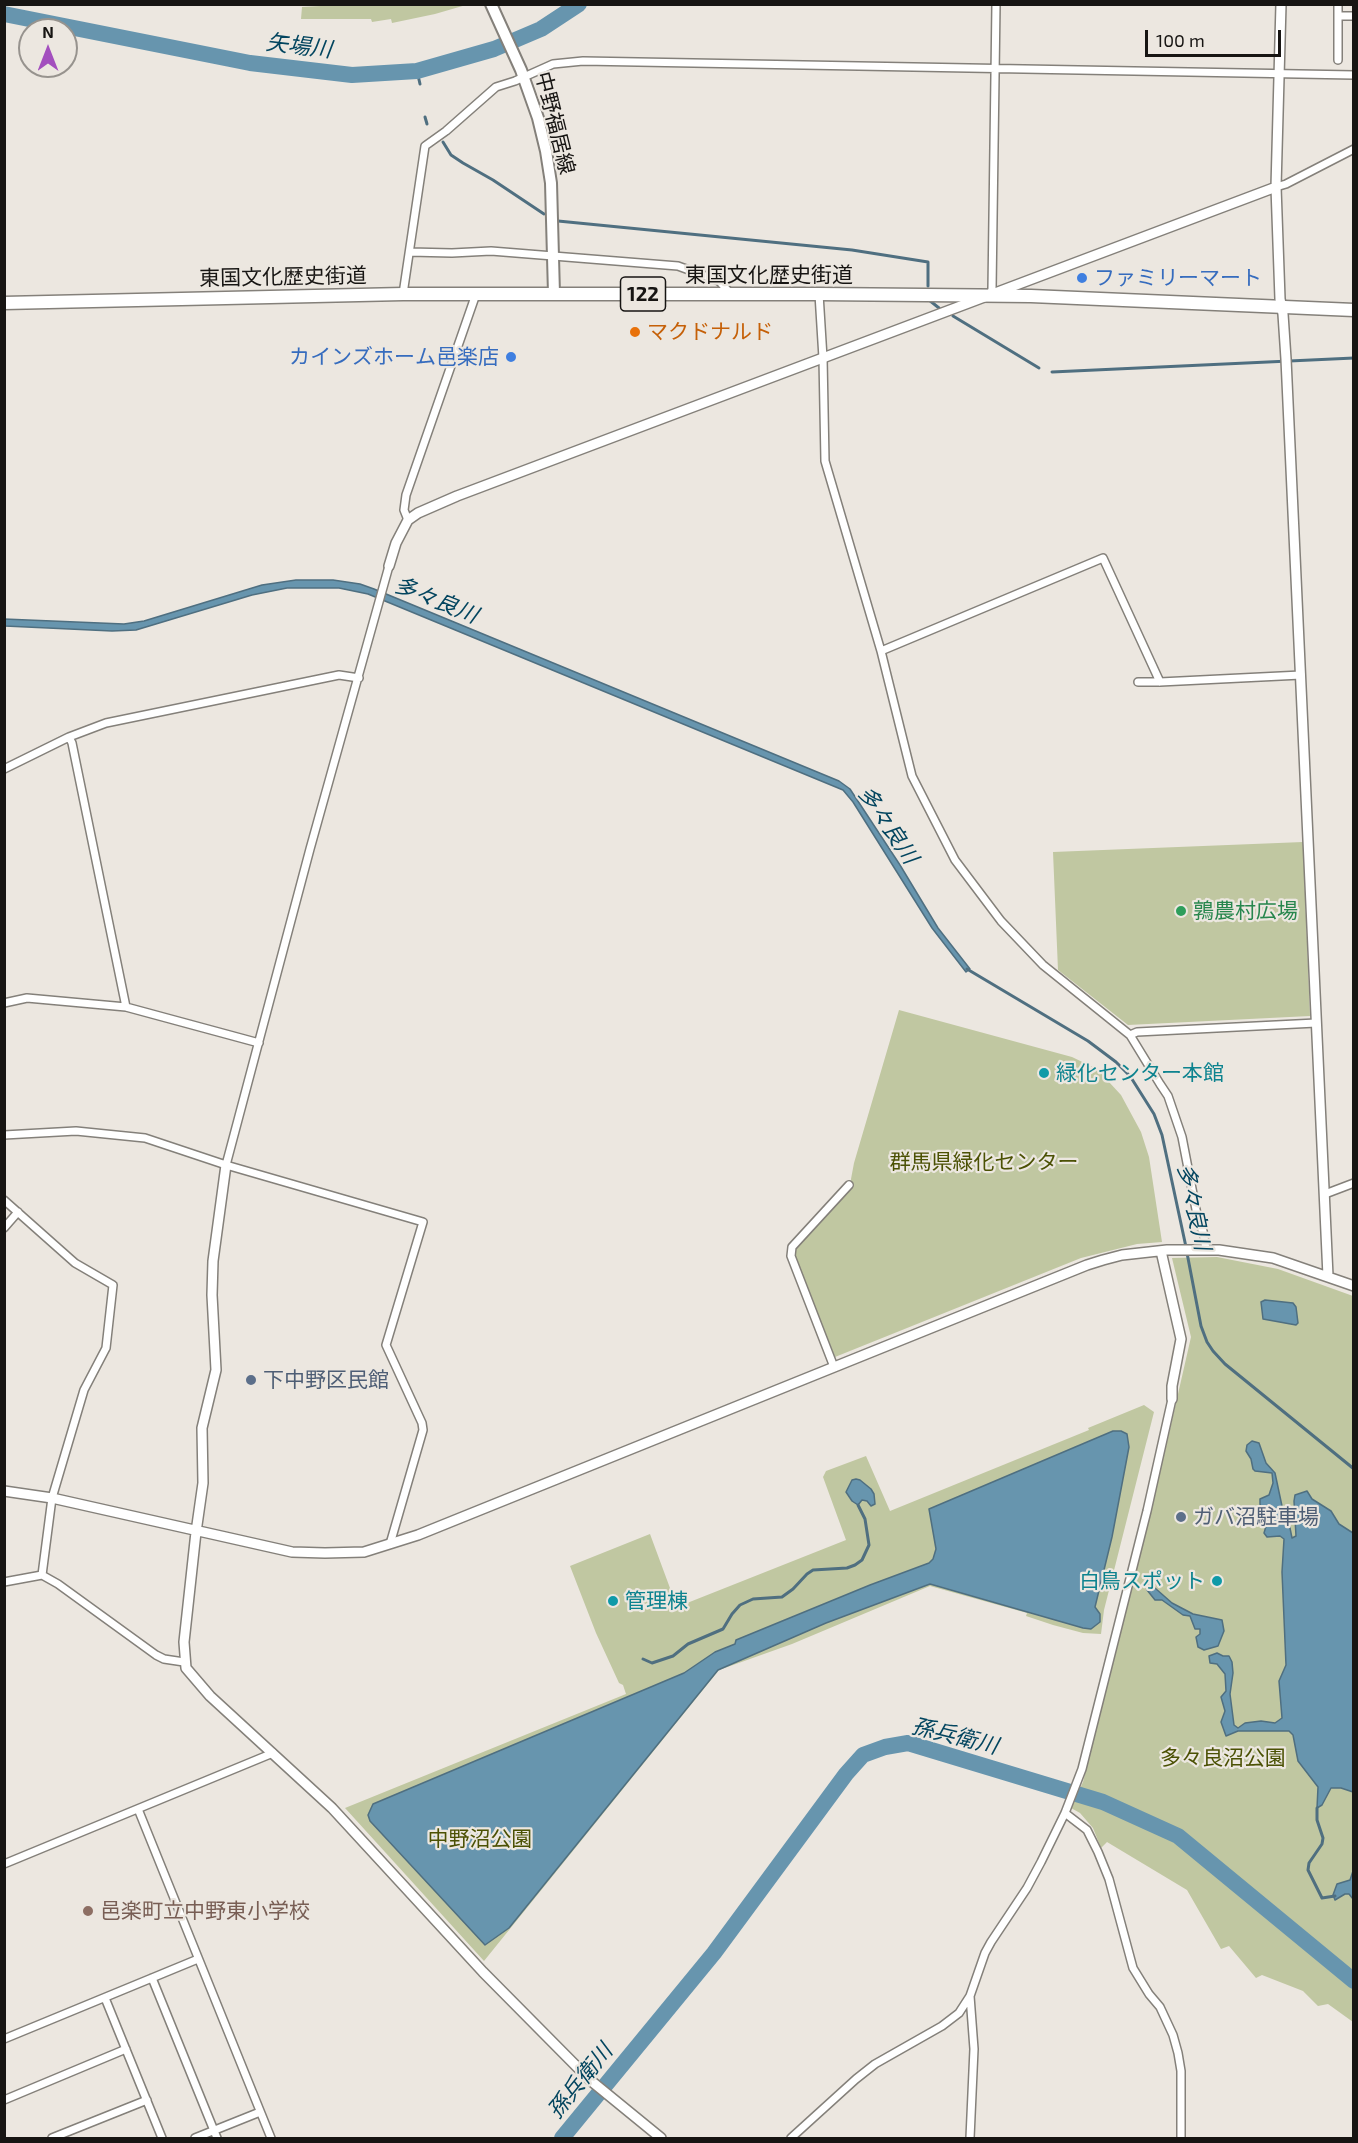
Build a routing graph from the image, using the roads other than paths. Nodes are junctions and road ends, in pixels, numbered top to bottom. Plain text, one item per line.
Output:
1 (491, 4) edge
2 (996, 4) edge
3 (1281, 4) edge
4 (1338, 4) edge
5 (1338, 16) junction
6 (1353, 16) edge
7 (1338, 60) dead end
8 (995, 70) junction
9 (523, 73) junction
10 (1279, 74) junction
11 (1353, 75) edge
12 (1353, 149) edge
13 (1276, 187) junction
14 (410, 252) junction
15 (553, 256) junction
16 (403, 294) junction
17 (476, 294) junction
18 (554, 294) junction
19 (732, 294) junction
20 (819, 294) junction
21 (990, 295) junction
22 (4, 303) edge
23 (1281, 307) junction
24 (1353, 310) edge
25 (823, 357) junction
26 (408, 520) junction
27 (389, 566) joint
28 (881, 651) junction
29 (1301, 675) junction
30 (359, 678) junction
31 (1138, 682) dead end
32 (1160, 682) junction
33 (69, 737) junction
34 (4, 769) edge
35 (4, 1003) edge
36 (126, 1007) junction
37 (1316, 1023) junction
38 (1130, 1035) junction
39 (259, 1043) junction
40 (4, 1136) edge
41 (226, 1165) junction
42 (1353, 1184) edge
43 (849, 1185) dead end
44 (1325, 1194) junction
45 (4, 1200) edge
46 (18, 1212) junction
47 (4, 1228) edge
48 (1204, 1249) junction
49 (1161, 1251) junction
50 (1328, 1276) junction
51 (1353, 1286) edge
52 (834, 1366) junction
53 (1172, 1399) joint
54 (4, 1491) edge
55 (52, 1498) junction
56 (196, 1532) junction
57 (390, 1544) junction
58 (42, 1575) junction
59 (4, 1582) edge
60 (184, 1662) junction
61 (273, 1753) junction
62 (138, 1809) junction
63 (1066, 1809) junction
64 (4, 1864) edge
65 (198, 1959) junction
66 (152, 1978) junction
67 (970, 1996) junction
68 (105, 1998) junction
69 (4, 2040) edge
70 (126, 2049) junction
71 (4, 2100) edge
72 (147, 2100) junction
73 (260, 2112) junction
74 (215, 2135) edge
75 (52, 2139) edge
76 (162, 2139) edge
77 (195, 2139) edge
78 (271, 2139) edge
79 (661, 2139) edge
80 (791, 2139) edge
81 (970, 2139) edge
82 (1181, 2139) edge

1 - 9 main road, 中野福居線
2 - 8 street
3 - 10 street
4 - 5 street
5 - 6 street
5 - 7 street
8 - 9 street
8 - 10 street
8 - 21 street
9 - 14 street
9 - 15 main road, 中野福居線
10 - 11 street
10 - 13 street
12 - 13 street
13 - 21 street
13 - 23 street
14 - 15 street
14 - 16 street
15 - 18 main road, 中野福居線
15 - 19 street
16 - 17 highway, 東国文化歴史街道 / 122
16 - 22 highway, 東国文化歴史街道 / 122
17 - 18 highway, 東国文化歴史街道 / 122
17 - 26 street
18 - 19 highway, 東国文化歴史街道 / 122
19 - 20 highway, 東国文化歴史街道 / 122
20 - 21 highway, 東国文化歴史街道 / 122
20 - 25 street
21 - 23 highway, 東国文化歴史街道 / 122
21 - 25 street
23 - 24 highway, 東国文化歴史街道 / 122
23 - 29 street
25 - 26 street
25 - 28 street
26 - 27 street
27 - 30 street
28 - 32 street
28 - 38 street
29 - 32 street
29 - 37 street
30 - 33 street
30 - 39 street
31 - 32 street
33 - 34 street
33 - 36 street
35 - 36 street
36 - 39 street
37 - 38 street
37 - 44 street
38 - 48 street
39 - 41 street
40 - 41 street
41 - 56 street
41 - 57 street
42 - 44 street
43 - 52 street
44 - 50 street
45 - 46 street
46 - 47 street
46 - 55 street
48 - 49 street
48 - 50 street
49 - 52 street
49 - 53 street
50 - 51 street
52 - 57 street
53 - 63 street
54 - 55 street
55 - 56 street
55 - 58 street
56 - 57 street
56 - 60 street
58 - 59 street
58 - 60 street
60 - 61 street
61 - 62 street
61 - 79 street
62 - 64 street
62 - 65 street
63 - 67 street
63 - 82 street
65 - 66 street
65 - 73 street
66 - 68 street
66 - 74 street
67 - 80 street
67 - 81 street
68 - 69 street
68 - 70 street
70 - 71 street
70 - 72 street
72 - 75 street
72 - 76 street
73 - 74 street
73 - 78 street
74 - 77 street

